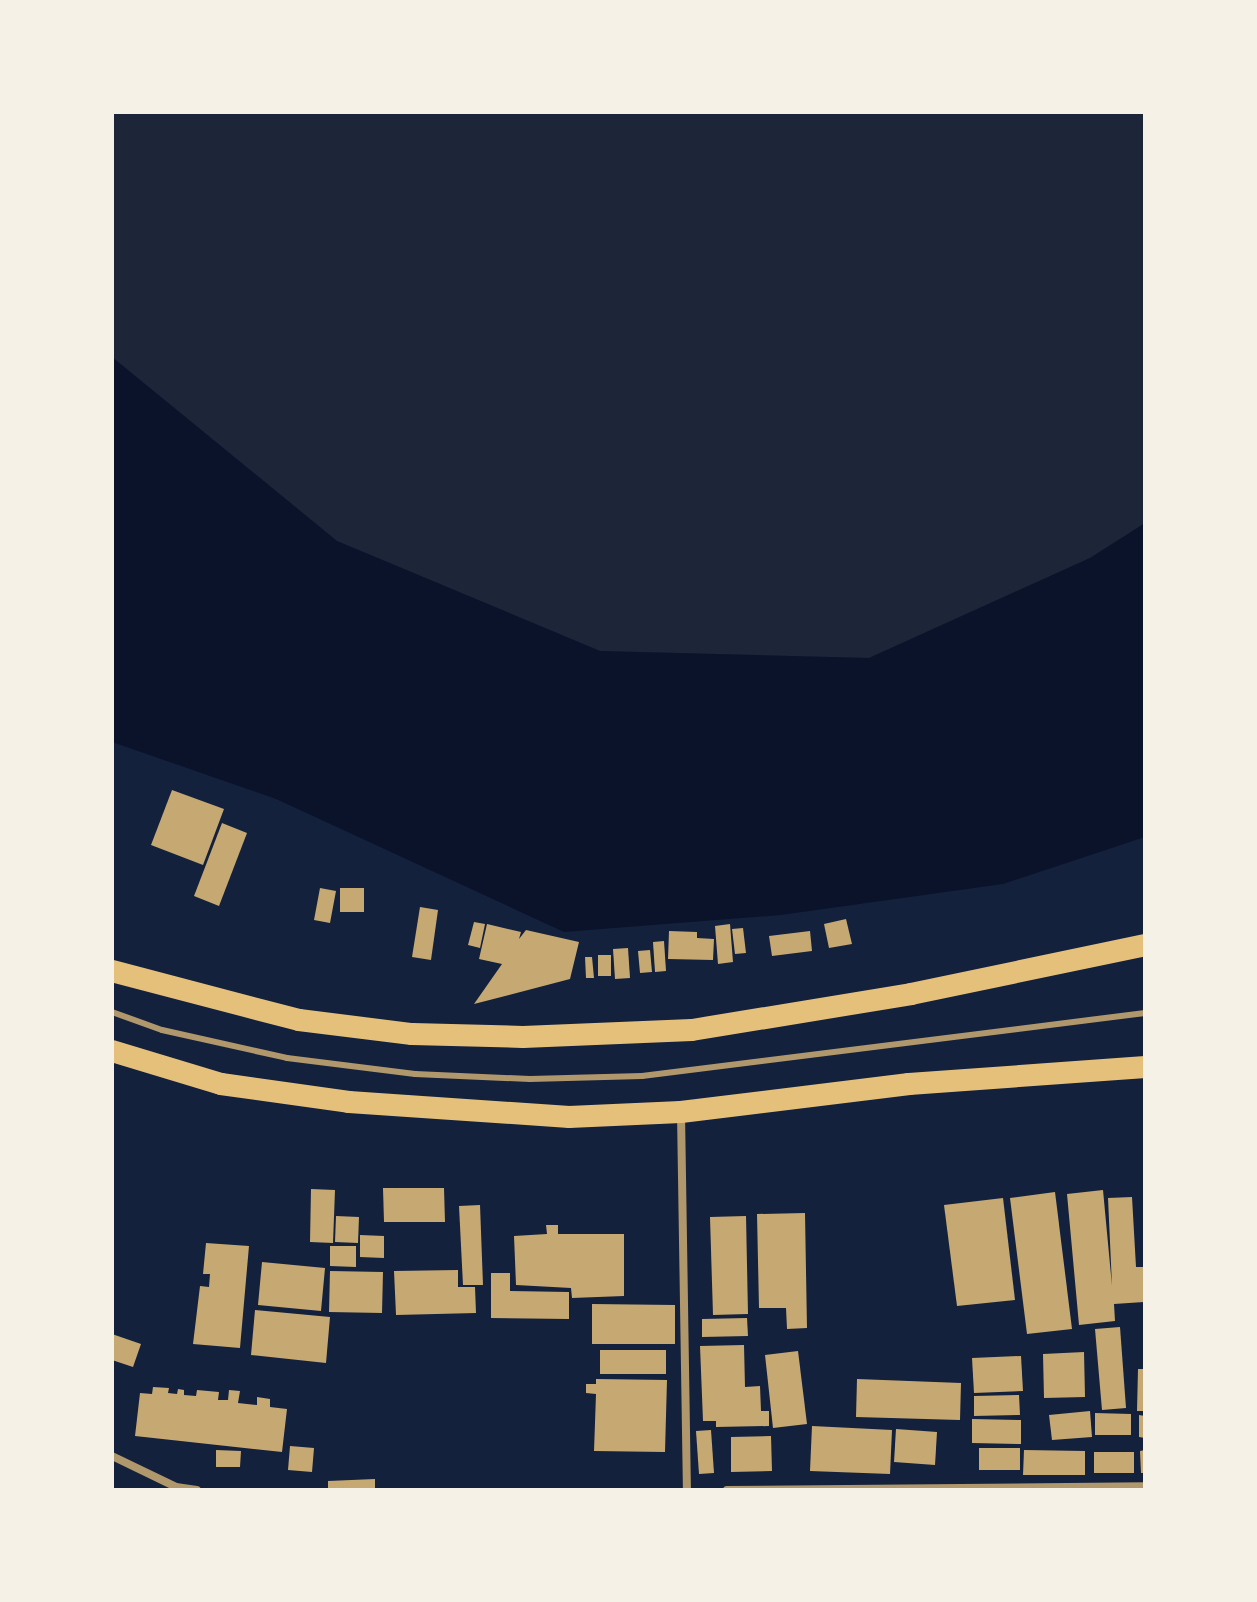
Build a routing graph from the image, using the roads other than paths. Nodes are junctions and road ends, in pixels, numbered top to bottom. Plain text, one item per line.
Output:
1 (1145, 945) edge
2 (112, 971) edge
3 (112, 1012) edge
4 (1145, 1013) edge
5 (112, 1051) edge
6 (1145, 1067) edge
7 (681, 1112) junction
8 (112, 1456) edge
9 (1145, 1486) edge
10 (197, 1490) edge
11 (687, 1490) edge
12 (727, 1490) edge

1 - 2 highway
3 - 4 lane
5 - 7 highway
6 - 7 highway
7 - 11 street
8 - 10 street
9 - 12 street

